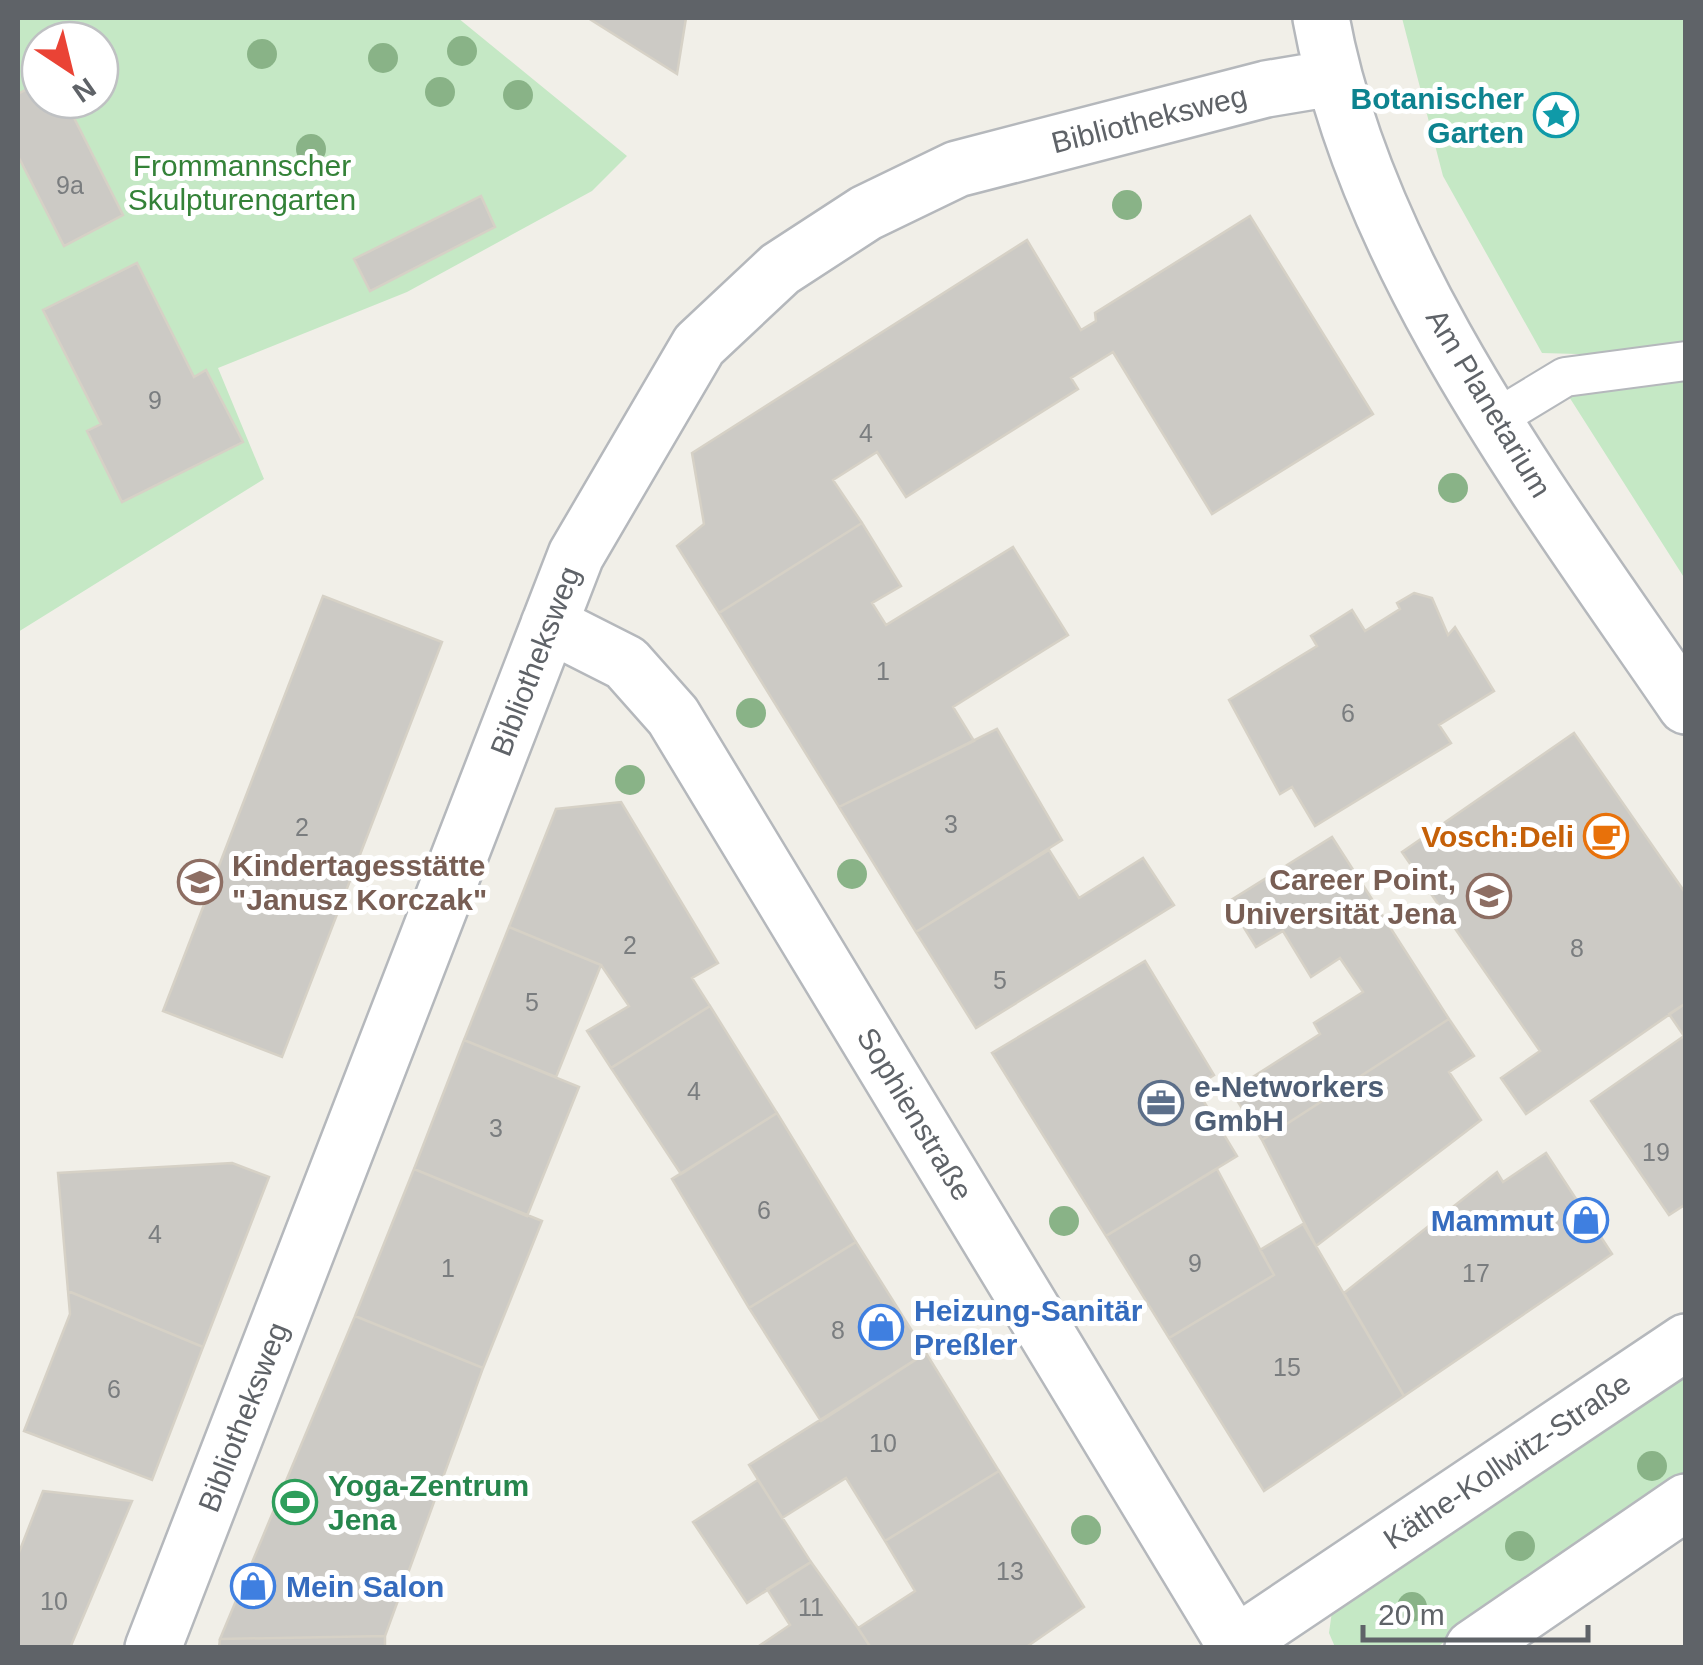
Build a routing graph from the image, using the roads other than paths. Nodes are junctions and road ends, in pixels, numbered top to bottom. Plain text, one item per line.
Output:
1 (1321, 18) edge
2 (1332, 78) junction
3 (1686, 361) edge
4 (1494, 420) junction
5 (549, 624) junction
6 (1686, 706) edge
7 (1686, 1342) edge
8 (1686, 1502) edge
9 (1234, 1646) edge
10 (152, 1648) edge
11 (1472, 1648) edge

1 - 2 street, Am Planetarium
2 - 4 street, Am Planetarium
2 - 5 street, Bibliotheksweg
3 - 4 lane
4 - 6 street, Am Planetarium
5 - 9 street, Sophienstraße
5 - 10 street, Bibliotheksweg
7 - 9 street, Käthe-Kollwitz-Straße
8 - 11 street

